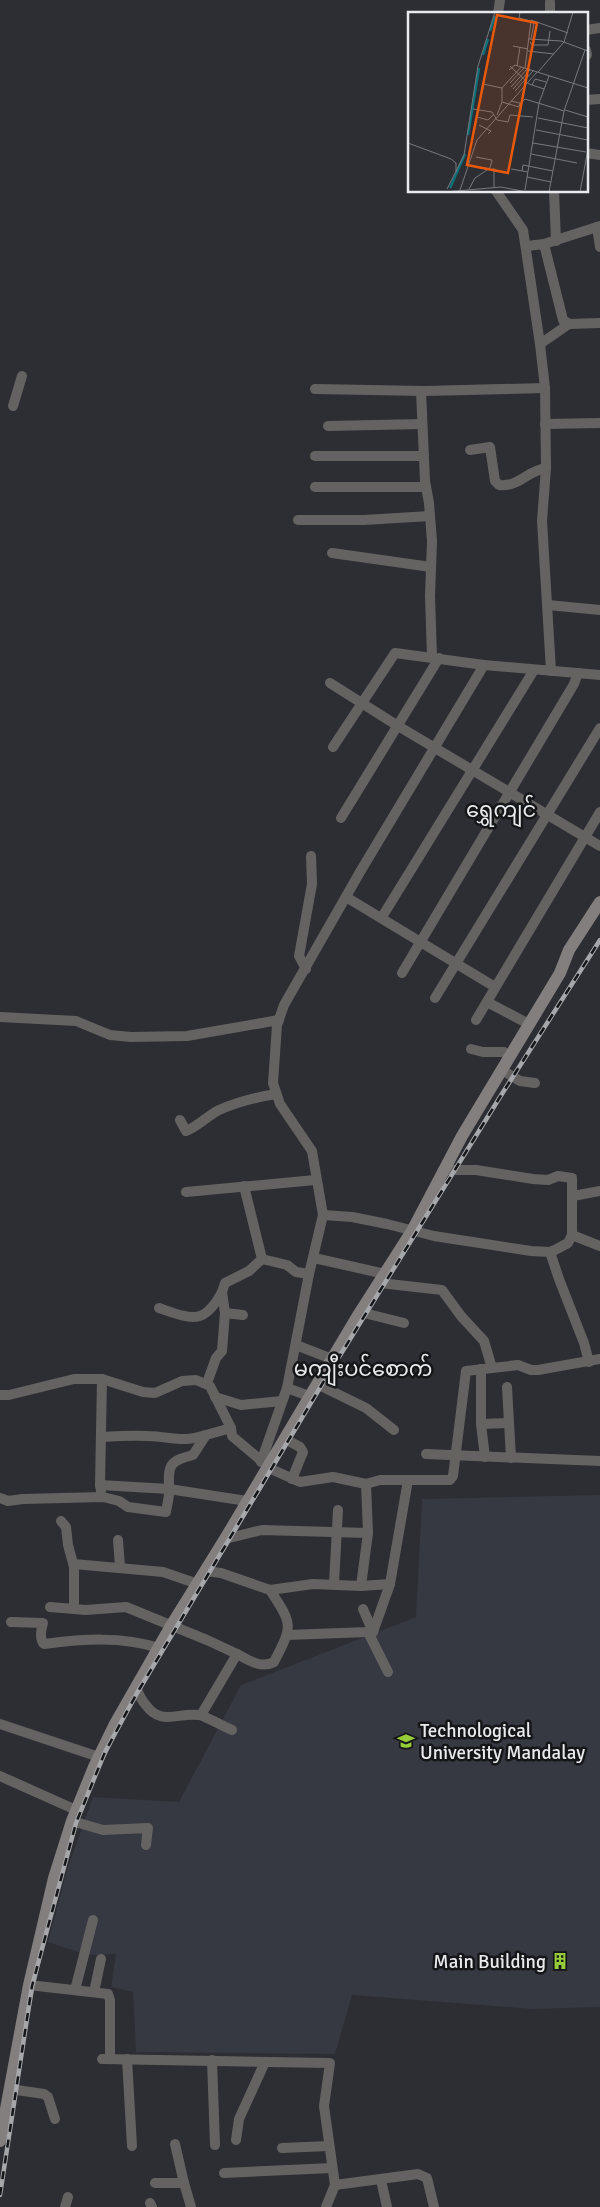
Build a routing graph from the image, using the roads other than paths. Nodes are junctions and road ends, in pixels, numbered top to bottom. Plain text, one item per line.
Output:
1 (550, 2) dead end
2 (550, 12) edge
3 (497, 192) edge
4 (554, 192) edge
5 (598, 227) edge
6 (556, 240) junction
7 (544, 244) junction
8 (527, 246) junction
9 (600, 247) edge
10 (600, 323) edge
11 (569, 324) junction
12 (540, 344) junction
13 (22, 376) dead end
14 (545, 388) junction
15 (315, 389) dead end
16 (421, 391) junction
17 (13, 406) dead end
18 (600, 423) edge
19 (422, 424) junction
20 (545, 424) junction
21 (328, 426) dead end
22 (470, 450) dead end
23 (315, 456) dead end
24 (424, 456) junction
25 (546, 468) junction
26 (315, 487) dead end
27 (426, 487) junction
28 (430, 516) junction
29 (298, 520) dead end
30 (332, 553) dead end
31 (431, 567) junction
32 (548, 605) junction
33 (600, 610) edge
34 (436, 657) junction
35 (484, 665) junction
36 (534, 670) junction
37 (551, 671) junction
38 (578, 673) junction
39 (600, 675) edge
40 (330, 683) dead end
41 (362, 704) junction
42 (398, 726) junction
43 (600, 728) edge
44 (333, 747) dead end
45 (434, 748) junction
46 (473, 771) junction
47 (510, 792) junction
48 (600, 812) edge
49 (547, 814) junction
50 (341, 818) dead end
51 (585, 837) junction
52 (600, 846) edge
53 (311, 856) dead end
54 (346, 897) junction
55 (600, 902) edge
56 (382, 917) junction
57 (420, 941) junction
58 (456, 963) junction
59 (306, 970) junction
60 (402, 973) dead end
61 (495, 987) junction
62 (435, 998) dead end
63 (487, 1002) junction
64 (0, 1017) edge
65 (278, 1020) junction
66 (476, 1020) dead end
67 (530, 1024) junction
68 (471, 1049) dead end
69 (509, 1058) junction
70 (502, 1070) junction
71 (535, 1083) dead end
72 (276, 1094) junction
73 (180, 1120) dead end
74 (443, 1170) junction
75 (316, 1180) junction
76 (244, 1186) junction
77 (186, 1192) dead end
78 (600, 1192) edge
79 (573, 1196) junction
80 (322, 1215) junction
81 (412, 1231) junction
82 (572, 1235) junction
83 (600, 1246) edge
84 (550, 1252) junction
85 (314, 1258) junction
86 (262, 1259) junction
87 (309, 1274) junction
88 (383, 1278) junction
89 (222, 1292) junction
90 (159, 1308) dead end
91 (360, 1312) junction
92 (225, 1313) junction
93 (244, 1315) dead end
94 (404, 1322) dead end
95 (296, 1345) junction
96 (332, 1359) junction
97 (600, 1359) edge
98 (589, 1362) junction
99 (486, 1369) junction
100 (102, 1379) junction
101 (207, 1383) junction
102 (317, 1384) junction
103 (507, 1387) dead end
104 (287, 1388) junction
105 (0, 1394) edge
106 (309, 1396) junction
107 (215, 1397) junction
108 (282, 1401) junction
109 (508, 1423) junction
110 (481, 1424) junction
111 (231, 1428) junction
112 (394, 1430) dead end
113 (206, 1435) junction
114 (102, 1437) junction
115 (285, 1439) junction
116 (426, 1454) dead end
117 (455, 1457) junction
118 (485, 1457) junction
119 (511, 1458) junction
120 (600, 1461) edge
121 (264, 1464) junction
122 (292, 1479) junction
123 (408, 1480) junction
124 (100, 1484) junction
125 (366, 1484) junction
126 (169, 1489) junction
127 (103, 1497) junction
128 (0, 1498) edge
129 (247, 1501) junction
130 (338, 1510) dead end
131 (61, 1521) dead end
132 (337, 1532) junction
133 (368, 1533) junction
134 (225, 1539) junction
135 (118, 1540) dead end
136 (74, 1564) junction
137 (120, 1567) junction
138 (205, 1572) junction
139 (334, 1583) junction
140 (198, 1584) junction
141 (390, 1584) junction
142 (361, 1586) junction
143 (270, 1590) junction
144 (50, 1607) dead end
145 (74, 1609) junction
146 (364, 1609) dead end
147 (11, 1622) dead end
148 (171, 1626) junction
149 (370, 1632) junction
150 (287, 1635) junction
151 (159, 1648) junction
152 (237, 1654) junction
153 (388, 1672) dead end
154 (137, 1686) junction
155 (201, 1715) junction
156 (0, 1724) edge
157 (232, 1730) dead end
158 (99, 1757) junction
159 (0, 1776) edge
160 (74, 1815) junction
161 (146, 1845) dead end
162 (92, 1920) dead end
163 (101, 1959) dead end
164 (29, 1985) junction
165 (74, 1990) junction
166 (94, 1992) junction
167 (127, 2059) junction
168 (212, 2060) junction
169 (265, 2062) junction
170 (10, 2089) junction
171 (55, 2119) dead end
172 (236, 2140) dead end
173 (0, 2141) edge
174 (175, 2144) dead end
175 (215, 2145) dead end
176 (132, 2146) dead end
177 (329, 2146) junction
178 (282, 2148) dead end
179 (332, 2168) junction
180 (224, 2173) dead end
181 (381, 2180) junction
182 (155, 2183) dead end
183 (184, 2183) junction
184 (335, 2185) junction
185 (191, 2207) edge
186 (326, 2207) edge
187 (387, 2207) edge
188 (434, 2207) edge

1 - 2 street
3 - 8 street
4 - 6 street
5 - 6 street
5 - 9 street
6 - 7 street
7 - 8 street
7 - 11 street
8 - 12 street
10 - 11 street
11 - 12 street
12 - 14 street
13 - 17 street
14 - 16 street
14 - 20 street
15 - 16 street
16 - 19 street
18 - 20 street
19 - 21 street
19 - 24 street
20 - 25 street
22 - 25 street
23 - 24 street
24 - 27 street
25 - 32 street
26 - 27 street
27 - 28 street
28 - 29 street
28 - 31 street
30 - 31 street
31 - 34 street
32 - 33 street
32 - 37 street
34 - 35 street
34 - 41 street
34 - 42 street
35 - 36 street
35 - 45 street
36 - 37 street
36 - 46 street
37 - 38 street
38 - 39 street
38 - 47 street
40 - 41 street
41 - 42 street
41 - 44 street
42 - 45 street
42 - 50 street
43 - 49 street
45 - 46 street
45 - 54 street
46 - 47 street
46 - 56 street
47 - 49 street
47 - 57 street
48 - 51 street
49 - 51 street
49 - 58 street
51 - 52 street
51 - 61 street
53 - 59 street
54 - 56 street
54 - 59 street
55 - 67 street
56 - 57 street
57 - 58 street
57 - 60 street
58 - 61 street
58 - 62 street
59 - 65 street
61 - 63 street
63 - 66 street
63 - 67 street
64 - 65 street
65 - 72 street
67 - 69 street
68 - 69 street
69 - 70 street
70 - 71 street
70 - 74 street
72 - 73 street
72 - 75 street
74 - 79 street
74 - 81 street
75 - 76 street
75 - 80 street
76 - 77 street
76 - 86 street
78 - 79 street
79 - 82 street
80 - 81 street
80 - 85 street
81 - 84 street
81 - 88 street
82 - 83 street
82 - 84 street
84 - 98 street
85 - 87 street
85 - 88 street
86 - 87 street
86 - 89 street
87 - 95 street
88 - 91 street
88 - 99 street
89 - 90 street
89 - 92 street
91 - 94 street
91 - 96 street
92 - 93 street
92 - 101 street
95 - 96 street
95 - 104 street
96 - 102 street
97 - 98 street
98 - 99 street
99 - 110 street
99 - 117 street
100 - 101 street
100 - 105 street
100 - 114 street
101 - 107 street
102 - 106 street
102 - 112 street
103 - 109 street
104 - 106 street
104 - 108 street
106 - 115 street
107 - 108 street
107 - 111 street
108 - 121 street
109 - 110 street
109 - 119 street
110 - 118 street
111 - 113 street
111 - 121 street
113 - 114 street
113 - 126 street
114 - 124 street
115 - 121 street
115 - 122 street
116 - 117 street
117 - 118 street
117 - 123 street
118 - 119 street
119 - 120 street
121 - 122 street
121 - 129 street
122 - 125 street
123 - 125 street
123 - 141 street
124 - 126 street
124 - 127 street
125 - 133 street
126 - 127 street
126 - 129 street
127 - 128 street
129 - 134 street
130 - 132 street
131 - 136 street
132 - 133 street
132 - 134 street
132 - 139 street
133 - 142 street
134 - 138 street
135 - 137 street
136 - 137 street
136 - 145 street
137 - 140 street
138 - 140 street
138 - 143 street
139 - 142 street
139 - 143 street
140 - 148 street
141 - 142 street
141 - 149 street
143 - 150 street
144 - 145 street
145 - 148 street
146 - 149 street
147 - 151 street
148 - 151 street
148 - 152 street
149 - 150 street
149 - 153 street
150 - 152 street
151 - 154 street
152 - 155 street
154 - 155 street
154 - 158 street
155 - 157 street
156 - 158 street
158 - 160 street
159 - 160 street
160 - 161 street
160 - 164 street
162 - 165 street
163 - 166 street
164 - 165 street
164 - 170 street
165 - 166 street
166 - 167 street
167 - 168 street
167 - 176 street
168 - 169 street
168 - 175 street
169 - 172 street
169 - 177 street
170 - 171 street
170 - 173 street
174 - 183 street
177 - 178 street
177 - 179 street
179 - 180 street
179 - 184 street
181 - 184 street
181 - 187 street
181 - 188 street
182 - 183 street
183 - 185 street
184 - 186 street

